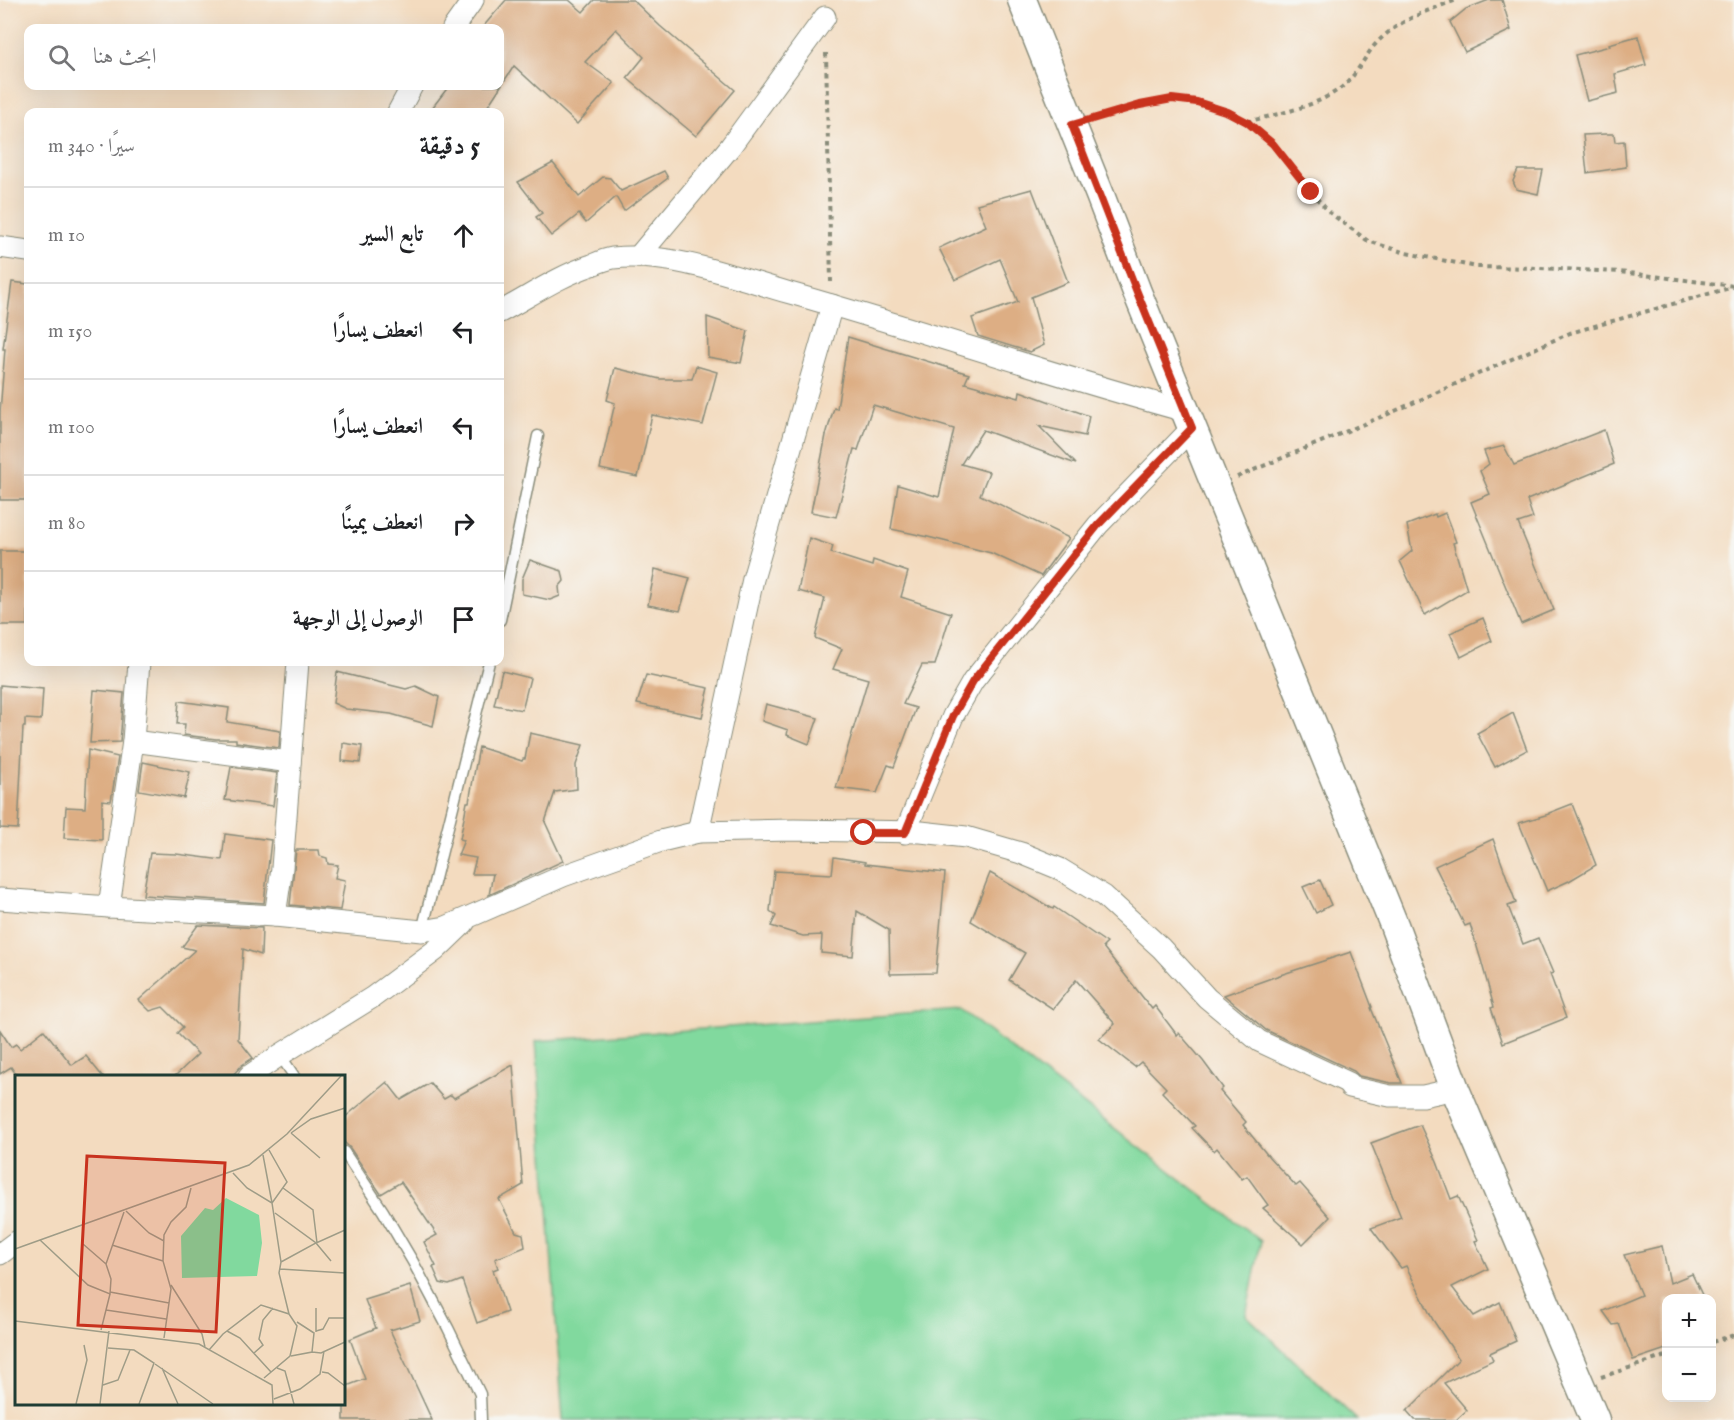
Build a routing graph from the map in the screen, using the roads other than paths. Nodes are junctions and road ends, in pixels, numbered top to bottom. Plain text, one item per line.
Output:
1 (473, 0) edge
2 (1022, 0) edge
3 (825, 16) road end
4 (456, 24) edge
5 (410, 90) edge
6 (400, 108) edge
7 (0, 247) edge
8 (24, 250) edge
9 (638, 257) junction
10 (832, 305) junction
11 (504, 310) edge
12 (1189, 419) junction
13 (538, 436) dead end
14 (504, 601) edge
15 (139, 666) edge
16 (297, 666) edge
17 (488, 666) edge
18 (133, 741) junction
19 (290, 762) junction
20 (698, 832) junction
21 (905, 833) junction
22 (0, 899) edge
23 (109, 908) junction
24 (275, 916) junction
25 (471, 916) junction
26 (422, 932) junction
27 (280, 1055) junction
28 (252, 1075) edge
29 (293, 1075) edge
30 (1455, 1089) junction
31 (345, 1153) edge
32 (15, 1243) edge
33 (0, 1254) edge
34 (481, 1420) edge
35 (1594, 1420) edge

1 - 4 street
2 - 12 street
3 - 9 street
5 - 6 street
7 - 8 street
9 - 10 street
9 - 11 street
10 - 12 street
10 - 20 street
12 - 21 street
12 - 30 street
13 - 14 lane
15 - 18 street
16 - 19 street
17 - 26 lane
18 - 19 street
18 - 23 street
19 - 24 street
20 - 21 street
20 - 25 street
21 - 30 street
22 - 23 street
23 - 24 street
24 - 26 street
25 - 26 street
25 - 27 street
27 - 28 street
27 - 29 lane
30 - 35 street
31 - 34 lane
32 - 33 street

